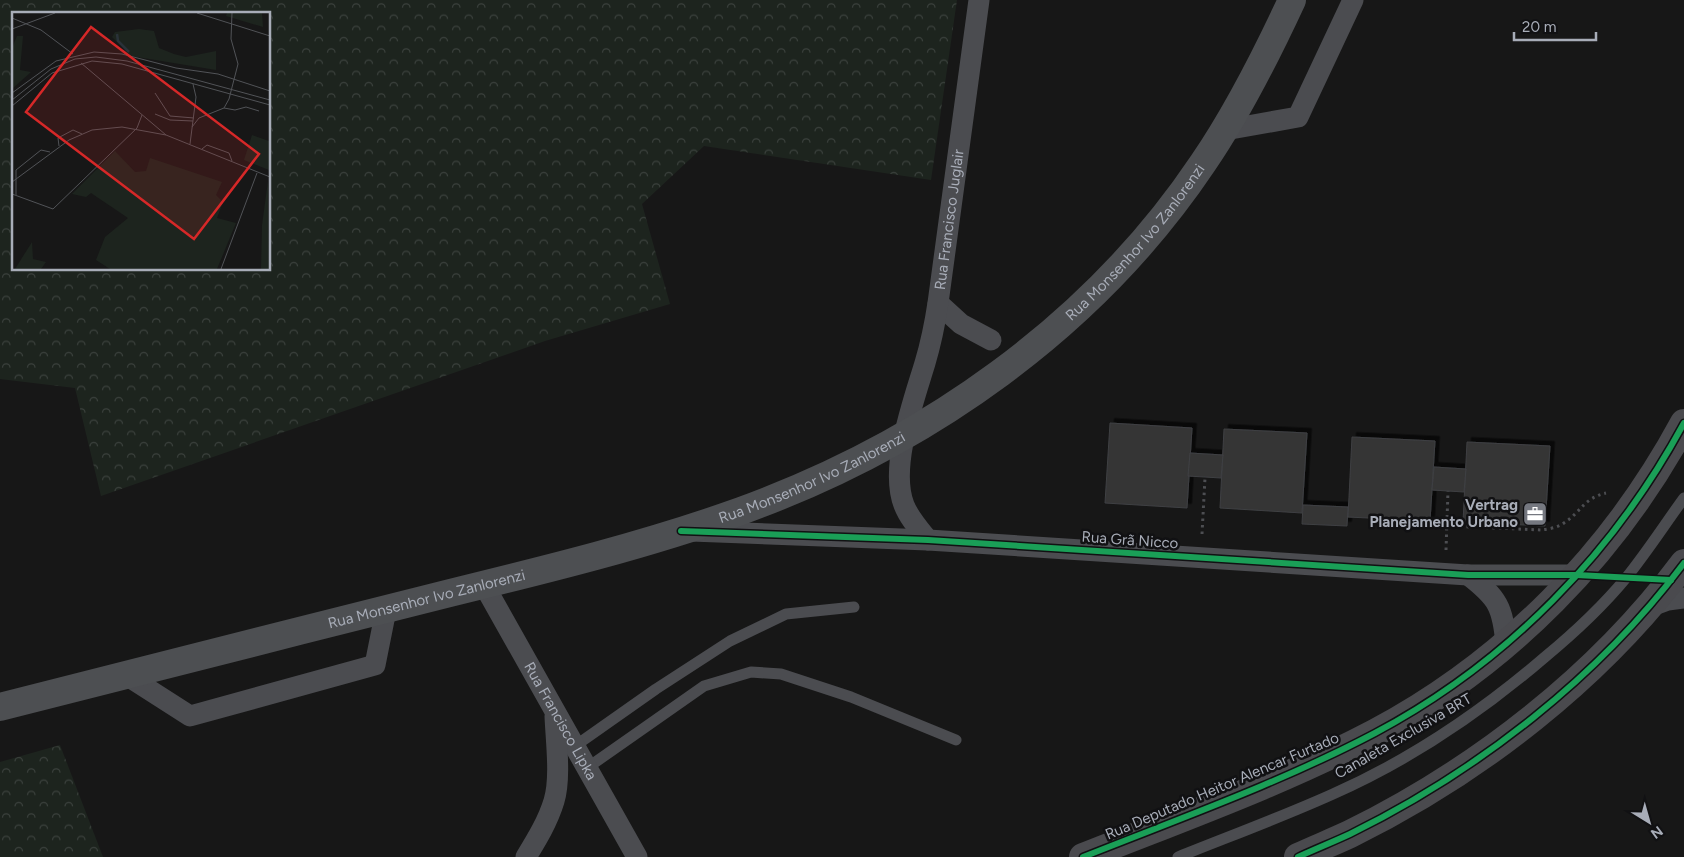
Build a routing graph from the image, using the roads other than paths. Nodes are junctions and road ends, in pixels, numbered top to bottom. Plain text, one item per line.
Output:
1 (979, 0) edge
2 (1292, 0) edge
3 (1353, 0) edge
4 (1225, 130) junction
5 (938, 303) junction
6 (991, 340) dead end
7 (1684, 423) edge
8 (904, 436) junction
9 (1684, 498) edge
10 (681, 531) junction
11 (928, 540) junction
12 (1684, 563) edge
13 (1468, 574) junction
14 (1577, 575) junction
15 (484, 585) junction
16 (1684, 598) edge
17 (854, 607) dead end
18 (1649, 607) junction
19 (386, 610) junction
20 (1506, 645) junction
21 (126, 674) junction
22 (0, 707) edge
23 (555, 710) junction
24 (956, 740) dead end
25 (575, 746) junction
26 (587, 768) junction
27 (526, 857) edge
28 (637, 857) edge
29 (1083, 857) edge
30 (1178, 857) edge
31 (1298, 857) edge

1 - 5 street, Rua Francisco Juglair
2 - 4 main road, Rua Monsenhor Ivo Zanlorenzi
3 - 4 street
4 - 8 main road, Rua Monsenhor Ivo Zanlorenzi
5 - 6 street
5 - 8 street, Rua Francisco Juglair
7 - 14 street, Rua Deputado Heitor Alencar Furtado
8 - 10 main road, Rua Monsenhor Ivo Zanlorenzi
8 - 11 street
9 - 30 lane, Canaleta Exclusiva BRT
10 - 11 street, Rua Grã Nicco
10 - 15 main road, Rua Monsenhor Ivo Zanlorenzi
11 - 13 street, Rua Grã Nicco
12 - 18 street
13 - 14 street, Rua Grã Nicco
13 - 20 street
14 - 20 street, Rua Deputado Heitor Alencar Furtado
15 - 19 main road, Rua Monsenhor Ivo Zanlorenzi
15 - 23 street, Rua Francisco Lipka
16 - 18 street
17 - 25 lane
18 - 31 street
19 - 21 main road, Rua Monsenhor Ivo Zanlorenzi
19 - 21 street
20 - 29 street, Rua Deputado Heitor Alencar Furtado
21 - 22 main road, Rua Monsenhor Ivo Zanlorenzi
23 - 25 street, Rua Francisco Lipka
23 - 27 street
24 - 26 lane
25 - 26 street, Rua Francisco Lipka
26 - 28 street, Rua Francisco Lipka

